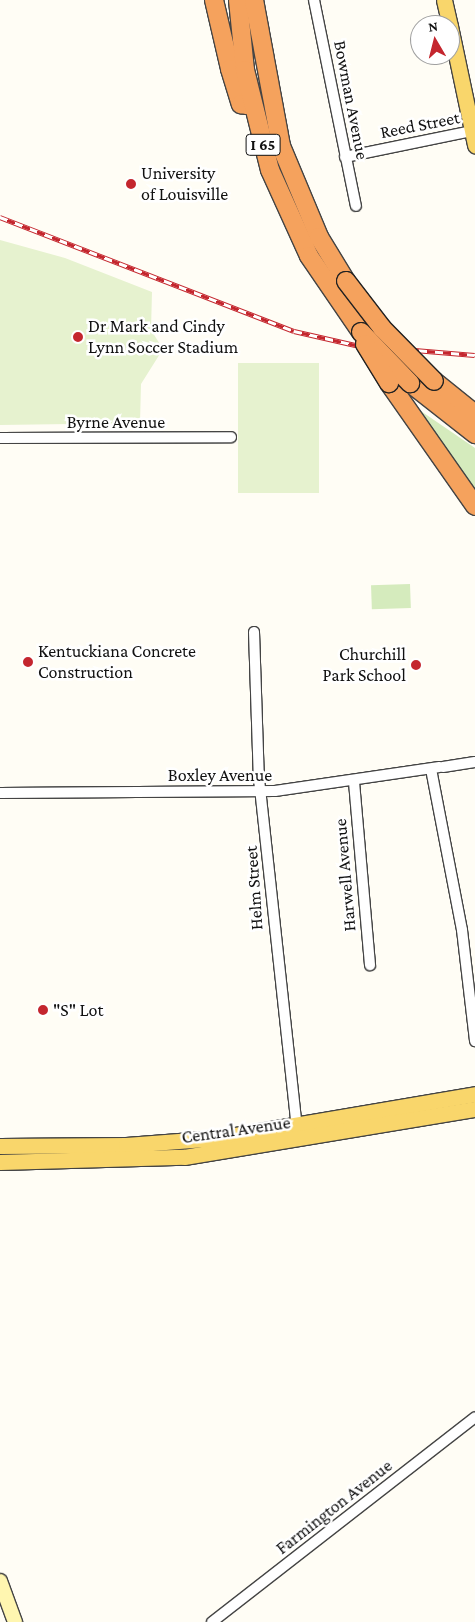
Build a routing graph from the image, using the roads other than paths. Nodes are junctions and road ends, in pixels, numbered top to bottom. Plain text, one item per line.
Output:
1 (214, 0) edge
2 (238, 0) edge
3 (254, 0) edge
4 (265, 0) edge
5 (314, 0) edge
6 (444, 0) edge
7 (447, 15) edge
8 (262, 63) junction
9 (458, 65) edge
10 (253, 108) junction
11 (474, 138) edge
12 (345, 156) junction
13 (356, 206) dead end
14 (362, 332) junction
15 (475, 414) edge
16 (475, 434) edge
17 (231, 437) dead end
18 (0, 438) edge
19 (475, 506) edge
20 (254, 632) dead end
21 (475, 762) edge
22 (438, 768) junction
23 (354, 782) junction
24 (261, 791) junction
25 (0, 793) edge
26 (370, 965) dead end
27 (475, 1041) edge
28 (475, 1094) edge
29 (475, 1109) edge
30 (297, 1133) junction
31 (0, 1146) edge
32 (0, 1162) edge
33 (475, 1417) edge
34 (0, 1581) edge
35 (15, 1622) edge
36 (212, 1622) edge

1 - 10 highway
2 - 10 highway, I 65
3 - 8 highway, I 65
4 - 8 highway
5 - 12 street, Bowman Avenue
6 - 7 main road
8 - 15 highway, I 65, bridge
9 - 11 main road
10 - 14 highway, I 65
11 - 12 street, Reed Street
12 - 13 street, Bowman Avenue
14 - 16 highway, I 65, bridge
14 - 19 highway, bridge
17 - 18 street, Byrne Avenue
20 - 24 street, Helm Street
21 - 22 street, Boxley Avenue
22 - 23 street, Boxley Avenue
22 - 27 street
23 - 24 street, Boxley Avenue
23 - 26 street, Harwell Avenue
24 - 25 street, Boxley Avenue
24 - 30 street, Helm Street
28 - 30 main road, Central Avenue
29 - 30 main road, Central Avenue
30 - 31 main road, Central Avenue
30 - 32 main road, Central Avenue
33 - 36 street, Farmington Avenue
34 - 35 street

